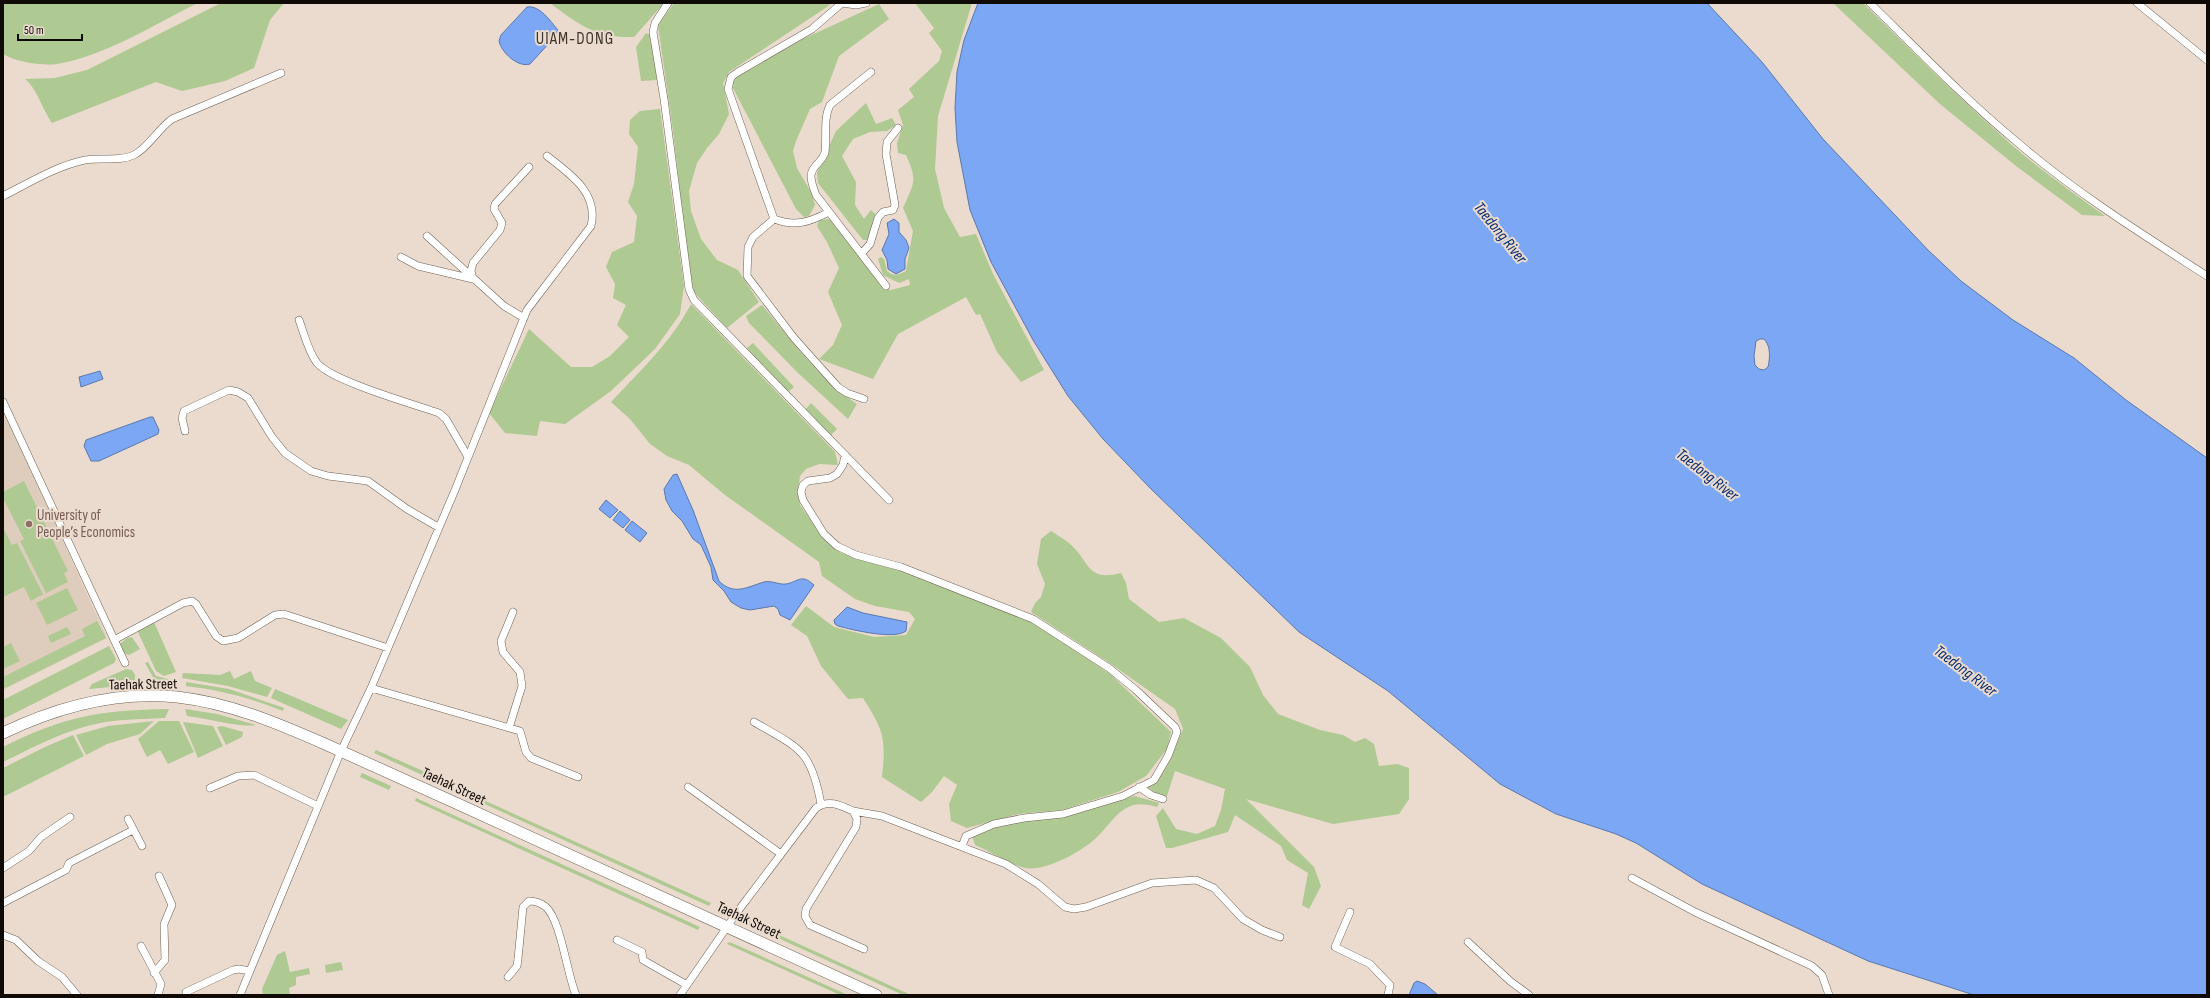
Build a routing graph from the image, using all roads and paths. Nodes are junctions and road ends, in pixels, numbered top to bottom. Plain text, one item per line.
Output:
1 (668, 3) edge
2 (842, 3) edge
3 (866, 3) edge
4 (1870, 3) edge
5 (2137, 3) edge
6 (2207, 60) edge
7 (281, 72) dead end
8 (871, 72) dead end
9 (898, 128) dead end
10 (547, 156) dead end
11 (529, 167) dead end
12 (3, 196) edge
13 (829, 212) junction
14 (774, 219) junction
15 (427, 236) dead end
16 (862, 253) junction
17 (401, 257) dead end
18 (2207, 276) edge
19 (474, 280) junction
20 (886, 286) dead end
21 (524, 318) junction
22 (299, 320) dead end
23 (864, 399) dead end
24 (3, 402) edge
25 (186, 431) dead end
26 (845, 455) junction
27 (468, 457) junction
28 (889, 500) dead end
29 (438, 527) junction
30 (513, 612) dead end
31 (114, 640) junction
32 (388, 648) junction
33 (124, 663) dead end
34 (371, 688) junction
35 (754, 722) dead end
36 (509, 728) junction
37 (3, 732) edge
38 (341, 751) junction
39 (578, 777) dead end
40 (688, 787) dead end
41 (1139, 787) junction
42 (210, 788) dead end
43 (1163, 799) dead end
44 (822, 804) junction
45 (318, 806) junction
46 (853, 811) junction
47 (70, 817) dead end
48 (128, 819) dead end
49 (133, 830) junction
50 (142, 846) dead end
51 (962, 846) junction
52 (781, 854) junction
53 (3, 868) edge
54 (159, 876) dead end
55 (1632, 878) dead end
56 (3, 903) edge
57 (1350, 912) dead end
58 (728, 927) junction
59 (3, 935) edge
60 (1280, 937) dead end
61 (617, 940) dead end
62 (1468, 942) dead end
63 (141, 946) dead end
64 (864, 949) dead end
65 (250, 971) junction
66 (154, 973) junction
67 (508, 978) dead end
68 (687, 986) junction
69 (186, 992) dead end
70 (77, 995) edge
71 (158, 995) edge
72 (240, 995) edge
73 (576, 995) edge
74 (680, 995) edge
75 (876, 995) edge
76 (1388, 995) edge
77 (1529, 995) edge
78 (1829, 995) edge

1 - 26 street
2 - 3 street
2 - 14 street
4 - 18 street
5 - 6 street
7 - 12 street
8 - 13 street
9 - 16 street
10 - 21 street
11 - 19 street
13 - 14 street
13 - 16 street
14 - 23 street
15 - 19 street
16 - 20 street
17 - 19 street
19 - 21 street
21 - 27 street
22 - 27 street
24 - 31 street
25 - 29 street
26 - 28 street
26 - 41 street
27 - 29 street
29 - 32 street
30 - 36 street
31 - 32 street
31 - 33 street
32 - 34 street
34 - 36 street
34 - 38 street
35 - 44 street
36 - 39 street
37 - 38 main road, Taehak Street
38 - 45 street
38 - 58 main road, Taehak Street
40 - 52 street
41 - 43 street
41 - 51 street
42 - 45 street
44 - 46 street
44 - 52 street
45 - 65 street
46 - 51 street
46 - 64 street
47 - 53 street
48 - 49 street
49 - 50 street
49 - 56 street
51 - 60 street
52 - 58 street
54 - 66 street
55 - 78 street
57 - 76 street
58 - 68 street
58 - 75 main road, Taehak Street
59 - 70 street
61 - 68 street
62 - 77 street
63 - 66 street
65 - 69 street
65 - 72 street
66 - 71 street
67 - 73 street
68 - 74 street

